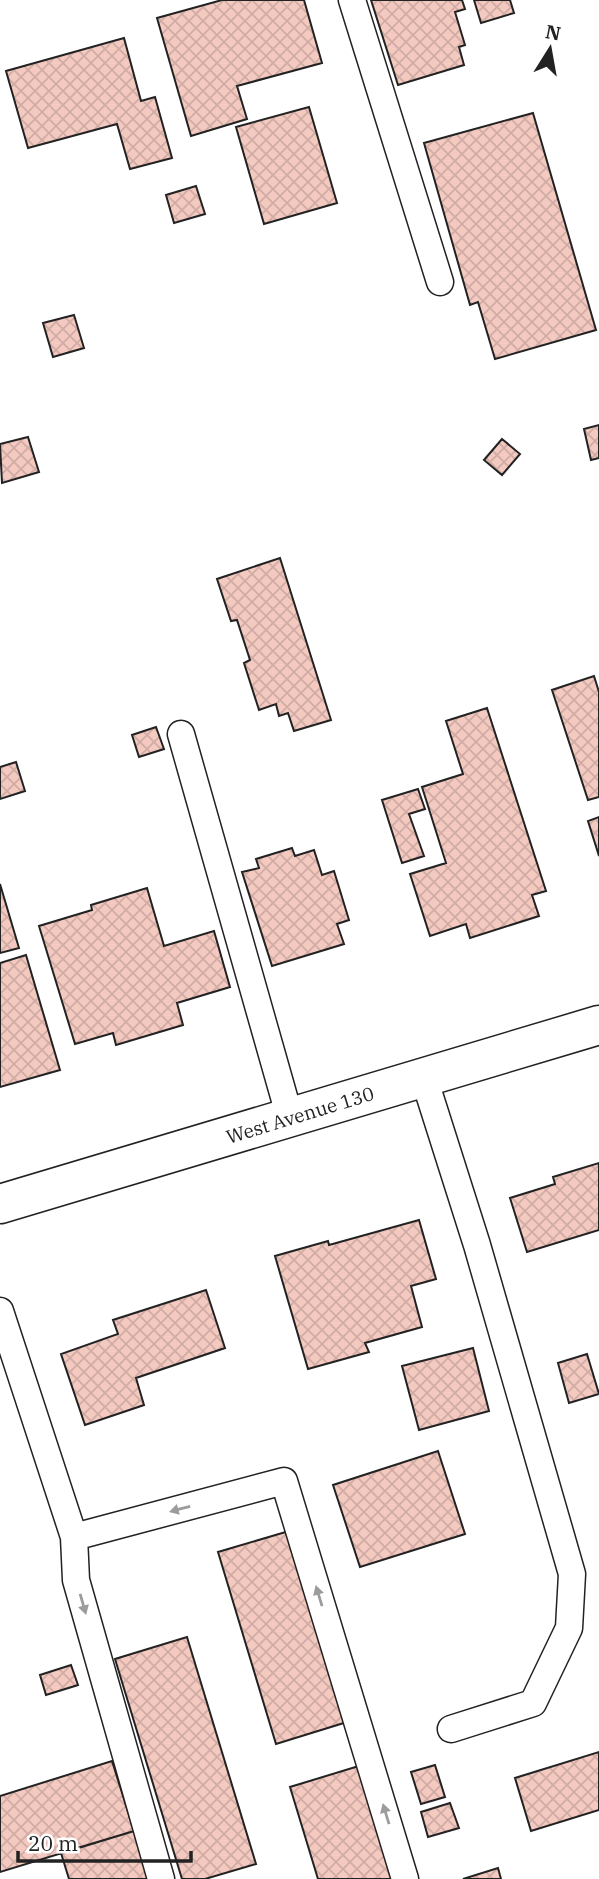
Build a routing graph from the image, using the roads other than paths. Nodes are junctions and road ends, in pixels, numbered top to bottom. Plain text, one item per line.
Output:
1 (352, 0) edge
2 (440, 282) dead end
3 (181, 734) dead end
4 (599, 1025) edge
5 (424, 1078) junction
6 (289, 1118) junction
7 (0, 1205) edge
8 (0, 1311) edge
9 (74, 1537) junction
10 (451, 1729) dead end
11 (161, 1879) edge
12 (405, 1879) edge

1 - 2 lane
3 - 6 lane
4 - 5 street, West Avenue 130
5 - 6 street, West Avenue 130
5 - 10 lane
6 - 7 street, West Avenue 130
8 - 9 lane
9 -> 11 lane
12 -> 9 lane

